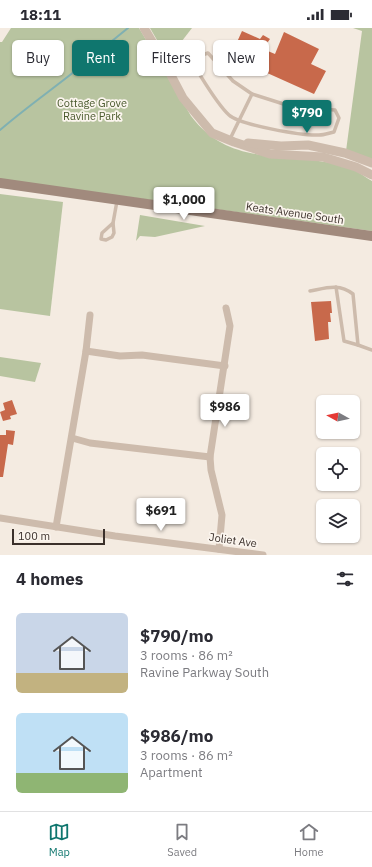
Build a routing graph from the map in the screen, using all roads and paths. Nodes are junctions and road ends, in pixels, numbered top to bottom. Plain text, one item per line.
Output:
1 (145, 29) edge
2 (151, 40) edge
3 (205, 54) edge
4 (171, 76) edge
5 (201, 76) edge
6 (252, 94) junction
7 (240, 120) junction
8 (232, 141) junction
9 (372, 164) edge
10 (372, 175) edge
11 (0, 183) edge
12 (118, 200) junction
13 (113, 223) junction
14 (372, 236) edge
15 (336, 287) junction
16 (310, 290) dead end
17 (226, 308) dead end
18 (90, 315) dead end
19 (358, 345) junction
20 (372, 350) edge
21 (86, 351) junction
22 (225, 366) junction
23 (72, 438) junction
24 (210, 457) junction
25 (0, 518) edge
26 (56, 527) junction
27 (219, 549) junction
28 (263, 555) edge

1 - 2 street
3 - 6 lane
4 - 8 street
5 - 7 lane
6 - 7 lane
6 - 7 lane
7 - 8 lane
8 - 9 street
8 - 10 street
11 - 12 main road, Keats Avenue South
12 - 13 lane
12 - 14 main road, Keats Avenue South
13 - 13 lane
15 - 16 lane
15 - 19 lane
15 - 19 lane
17 - 22 street
18 - 21 street
19 - 20 lane
21 - 22 street
21 - 23 street
22 - 24 street
23 - 24 street
23 - 26 street
24 - 27 street
25 - 26 street, Joliet Ave
26 - 27 street, Joliet Ave
27 - 28 street, Joliet Ave

